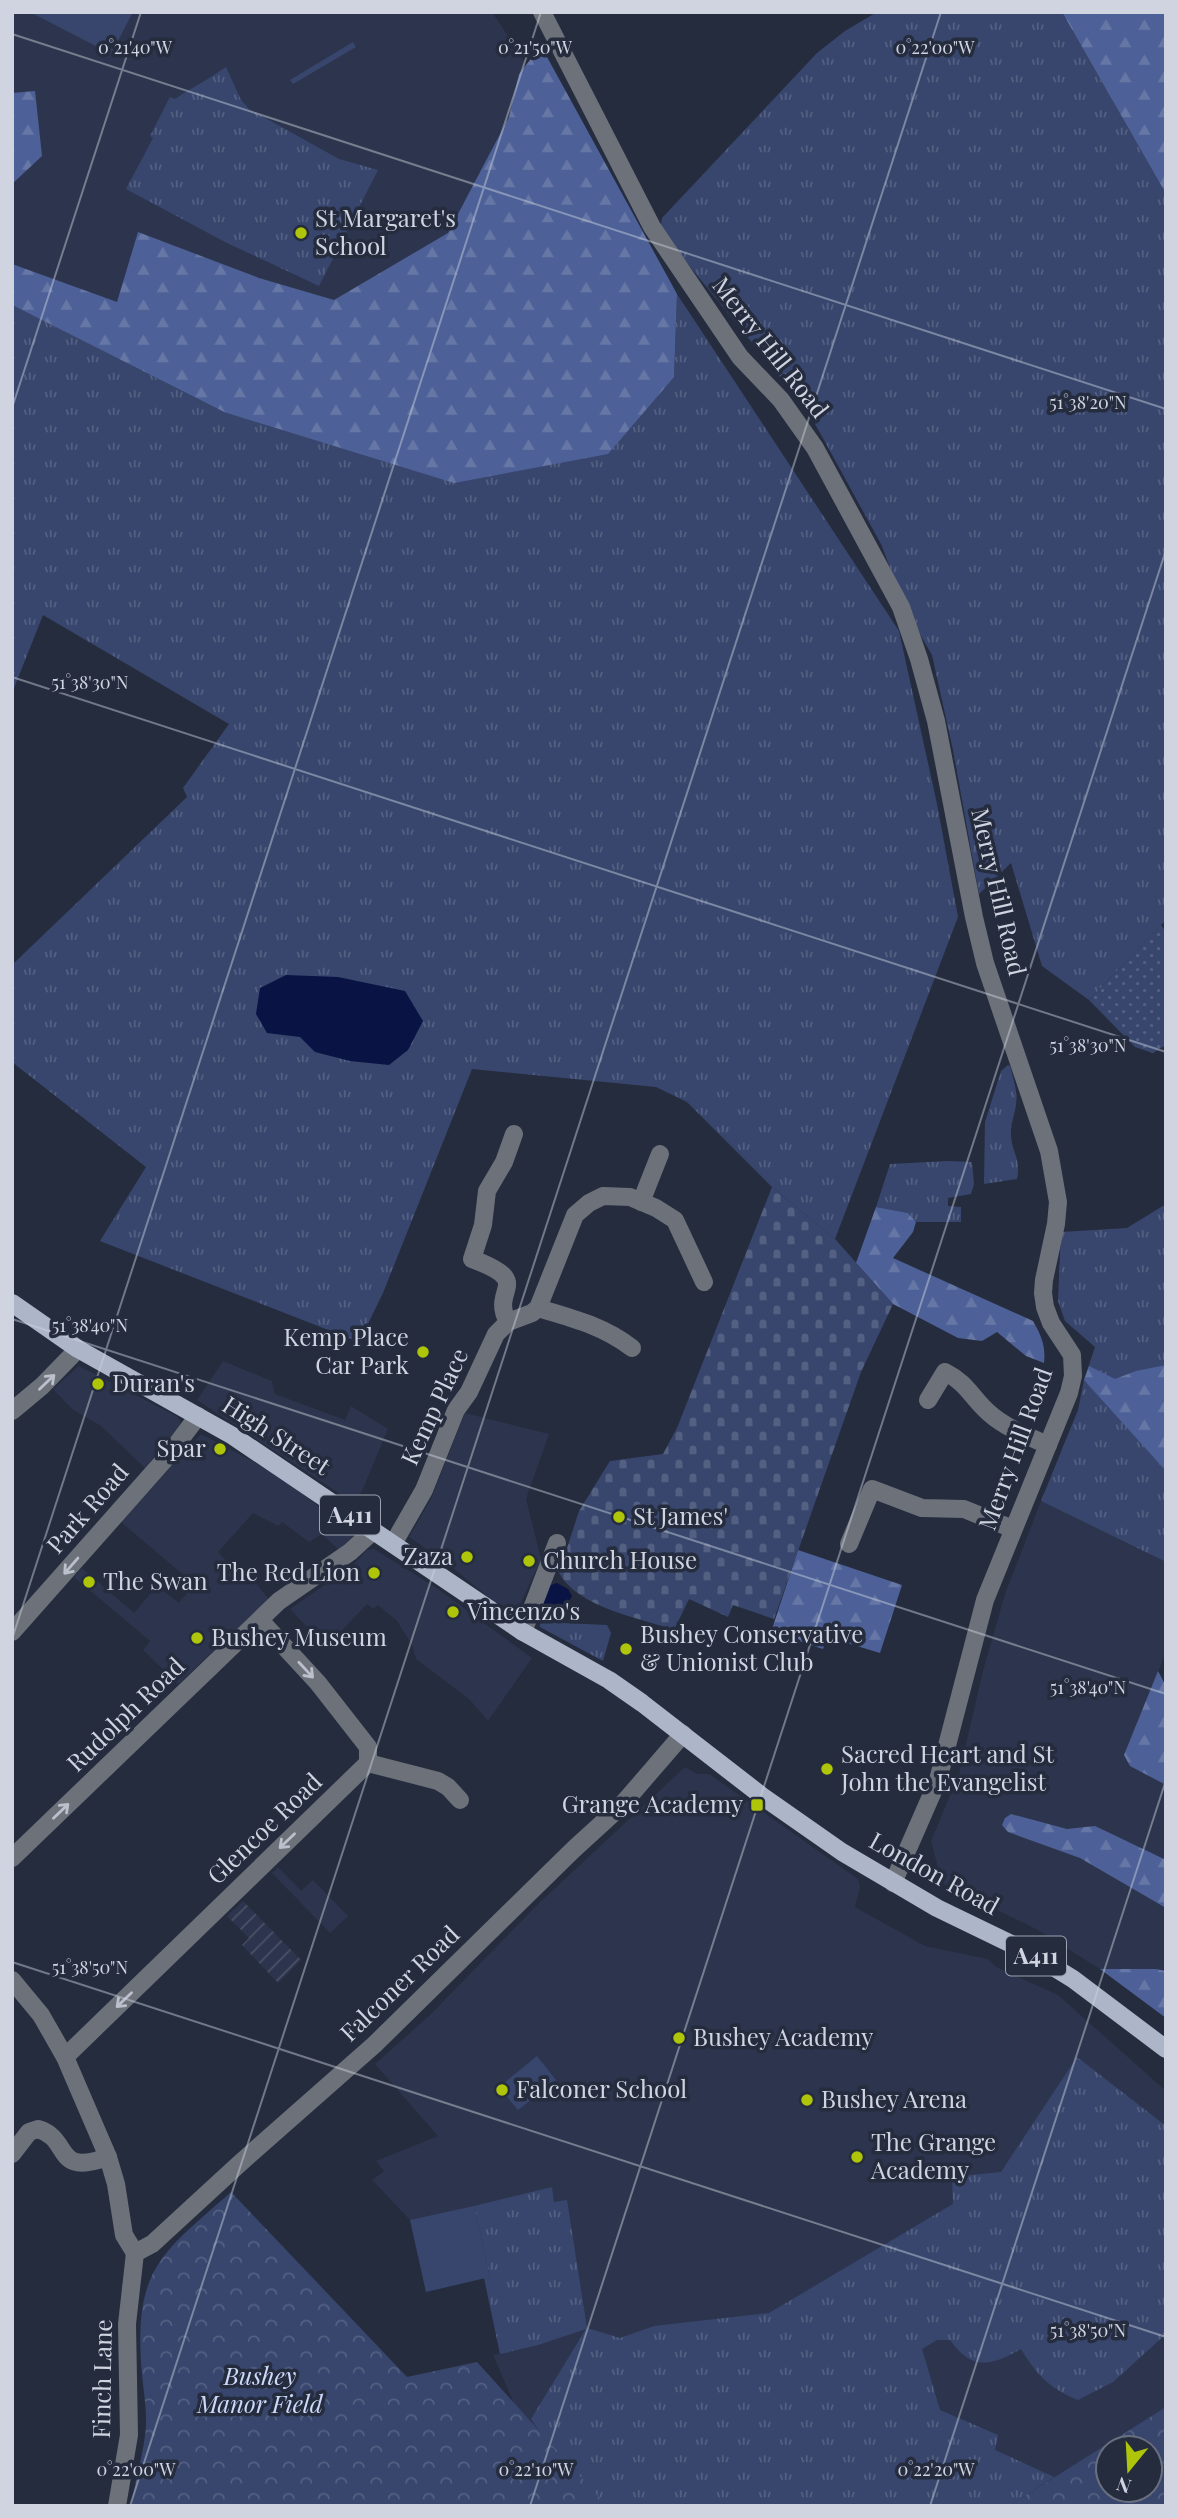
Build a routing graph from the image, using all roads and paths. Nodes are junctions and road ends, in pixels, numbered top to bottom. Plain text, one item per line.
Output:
1 (542, 12) edge
2 (513, 1133) dead end
3 (660, 1154) dead end
4 (641, 1202) junction
5 (704, 1282) dead end
6 (12, 1303) edge
7 (538, 1308) junction
8 (508, 1322) junction
9 (632, 1348) dead end
10 (78, 1349) junction
11 (928, 1400) dead end
12 (12, 1411) edge
13 (198, 1416) junction
14 (1048, 1445) junction
15 (1013, 1529) junction
16 (373, 1531) junction
17 (557, 1543) dead end
18 (393, 1544) junction
19 (849, 1544) dead end
20 (260, 1620) junction
21 (12, 1632) edge
22 (523, 1632) junction
23 (683, 1734) junction
24 (369, 1763) junction
25 (460, 1800) dead end
26 (12, 1858) edge
27 (893, 1883) junction
28 (12, 1980) edge
29 (1166, 2049) edge
30 (65, 2057) junction
31 (12, 2154) edge
32 (108, 2157) junction
33 (135, 2253) junction
34 (117, 2506) edge

1 - 14 street, Merry Hill Road
2 - 8 street
3 - 4 street
4 - 5 street
4 - 7 street
6 - 10 main road, High Street / A411
7 - 8 street
7 - 9 street
8 - 18 street, Kemp Place
12 -> 10 street
10 - 13 main road, High Street / A411
11 - 14 street
13 - 16 main road, High Street / A411
13 -> 21 street, Park Road
14 - 15 street, Merry Hill Road
15 - 19 street
15 - 27 street, Merry Hill Road
16 - 18 main road, High Street / A411
16 - 20 street, Rudolph Road
17 - 22 street
18 - 22 main road, High Street / A411
20 -> 24 street
26 -> 20 street, Rudolph Road
22 - 23 main road, High Street / A411
23 - 27 main road, London Road / A411
23 - 33 street, Falconer Road
24 - 25 street
24 -> 30 street, Glencoe Road
27 - 29 main road, London Road / A411
28 - 30 street
30 - 32 street
31 - 32 street
32 - 33 street
33 - 34 street, Finch Lane

